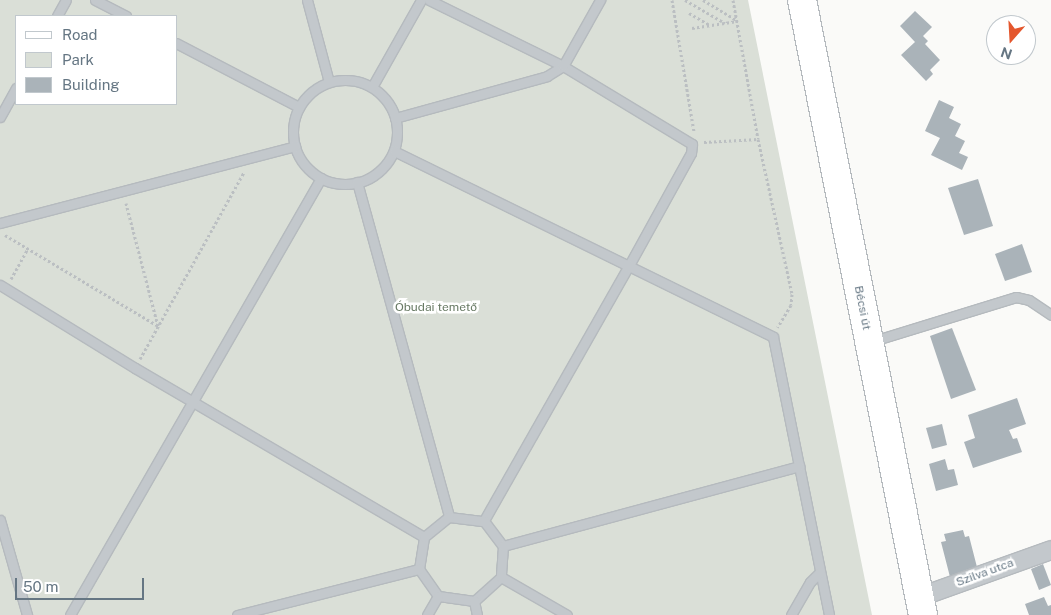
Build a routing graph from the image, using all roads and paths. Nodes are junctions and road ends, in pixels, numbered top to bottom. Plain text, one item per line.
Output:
1 (66, 0) edge
2 (95, 0) edge
3 (308, 0) edge
4 (422, 0) edge
5 (429, 0) edge
6 (600, 0) edge
7 (672, 0) edge
8 (685, 0) edge
9 (703, 0) edge
10 (733, 0) edge
11 (802, 0) edge
12 (688, 13) dead end
13 (58, 15) edge
14 (124, 15) edge
15 (737, 21) junction
16 (725, 23) junction
17 (710, 26) junction
18 (692, 28) dead end
19 (178, 43) edge
20 (563, 66) junction
21 (329, 82) junction
22 (372, 87) junction
23 (15, 90) edge
24 (299, 107) junction
25 (0, 117) edge
26 (395, 118) junction
27 (758, 139) junction
28 (692, 144) junction
29 (295, 146) junction
30 (394, 150) junction
31 (252, 158) junction
32 (321, 178) junction
33 (357, 182) junction
34 (124, 193) junction
35 (2, 227) edge
36 (27, 250) junction
37 (628, 267) junction
38 (3, 287) edge
39 (1051, 315) edge
40 (158, 326) junction
41 (773, 337) junction
42 (869, 342) junction
43 (135, 368) junction
44 (192, 401) junction
45 (799, 466) junction
46 (449, 517) junction
47 (0, 520) edge
48 (484, 521) junction
49 (424, 537) junction
50 (503, 546) junction
51 (1051, 550) edge
52 (419, 569) junction
53 (820, 572) junction
54 (501, 577) junction
55 (438, 596) junction
56 (474, 601) junction
57 (922, 606) edge
58 (27, 615) edge
59 (70, 615) edge
60 (237, 615) edge
61 (427, 615) edge
62 (477, 615) edge
63 (567, 615) edge
64 (791, 615) edge
65 (829, 615) edge

1 - 13 lane
2 - 14 lane
3 - 21 lane
4 - 22 lane
5 - 20 lane
6 - 20 lane
7 - 28 path
8 - 16 path
9 - 15 path
10 - 15 path
11 - 42 main road, Bécsi út
12 - 17 path
15 - 16 path
15 - 27 path
16 - 17 path
17 - 18 path
19 - 24 lane
20 - 26 lane
20 - 28 lane
21 - 22 lane
21 - 24 lane
22 - 26 lane
23 - 25 lane
24 - 29 lane
26 - 30 lane
27 - 28 path
27 - 41 path
28 - 37 lane
29 - 31 lane
29 - 32 lane
30 - 33 lane
30 - 37 lane
31 - 34 lane
31 - 40 path
32 - 33 lane
32 - 44 lane
33 - 46 lane
34 - 35 lane
34 - 40 path
35 - 36 path
36 - 38 path
36 - 40 path
37 - 41 lane
37 - 48 lane
38 - 43 lane
39 - 42 lane
40 - 43 path
41 - 45 lane
42 - 57 main road, Bécsi út
43 - 44 lane
44 - 49 lane
44 - 59 lane
45 - 50 lane
45 - 53 lane
46 - 48 lane
46 - 49 lane
47 - 58 lane
48 - 50 lane
49 - 52 lane
50 - 54 lane
51 - 57 street, Szilva utca
52 - 55 lane
52 - 60 lane
53 - 64 lane
53 - 65 lane
54 - 56 lane
54 - 63 lane
55 - 56 lane
55 - 61 lane
56 - 62 lane

